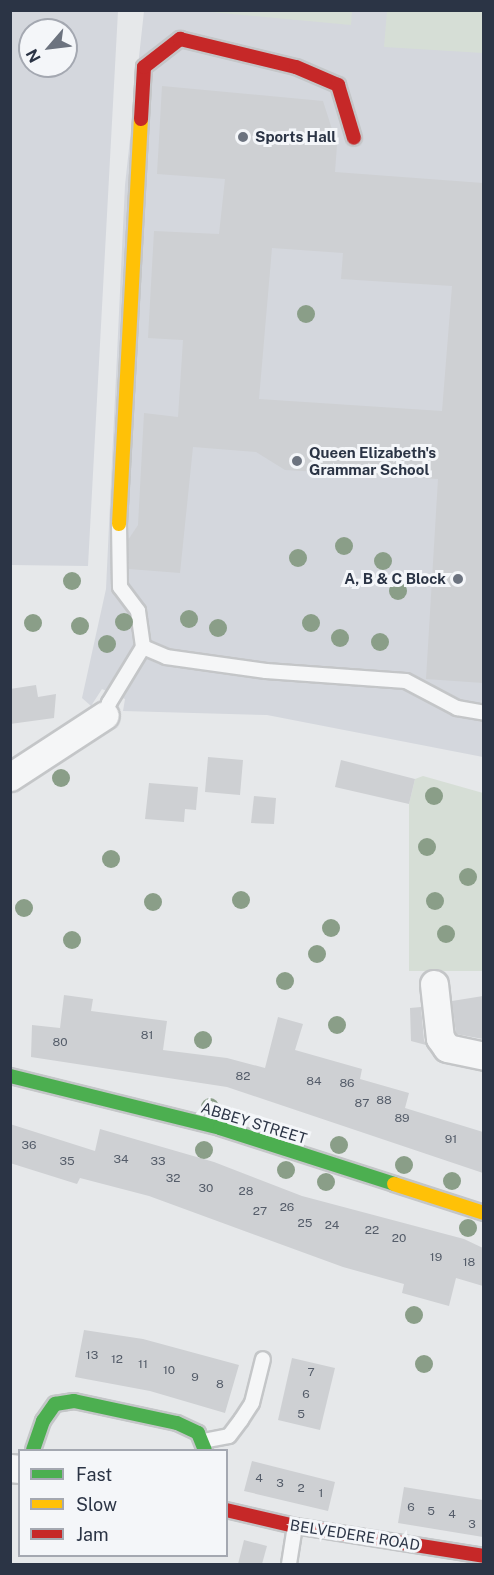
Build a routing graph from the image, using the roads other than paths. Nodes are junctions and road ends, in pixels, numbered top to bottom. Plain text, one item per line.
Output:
1 (354, 138) dead end
2 (119, 524) joint
3 (143, 647) junction
4 (483, 713) edge
5 (105, 715) joint
6 (10, 777) edge
7 (434, 984) dead end
8 (483, 1056) edge
9 (10, 1076) edge
10 (483, 1213) edge
11 (263, 1359) dead end
12 (204, 1446) edge
13 (33, 1449) edge
14 (228, 1510) edge
15 (295, 1526) junction
16 (413, 1545) junction
17 (483, 1556) edge
18 (289, 1564) edge
19 (411, 1564) edge

1 - 2 street
2 - 3 lane
3 - 4 lane
3 - 5 lane
5 - 6 street
7 - 8 street
9 - 10 street, ABBEY STREET
11 - 12 lane
12 - 13 street
14 - 15 street, BELVEDERE ROAD
15 - 16 street, BELVEDERE ROAD
15 - 18 lane
16 - 17 street, BELVEDERE ROAD
16 - 19 lane

